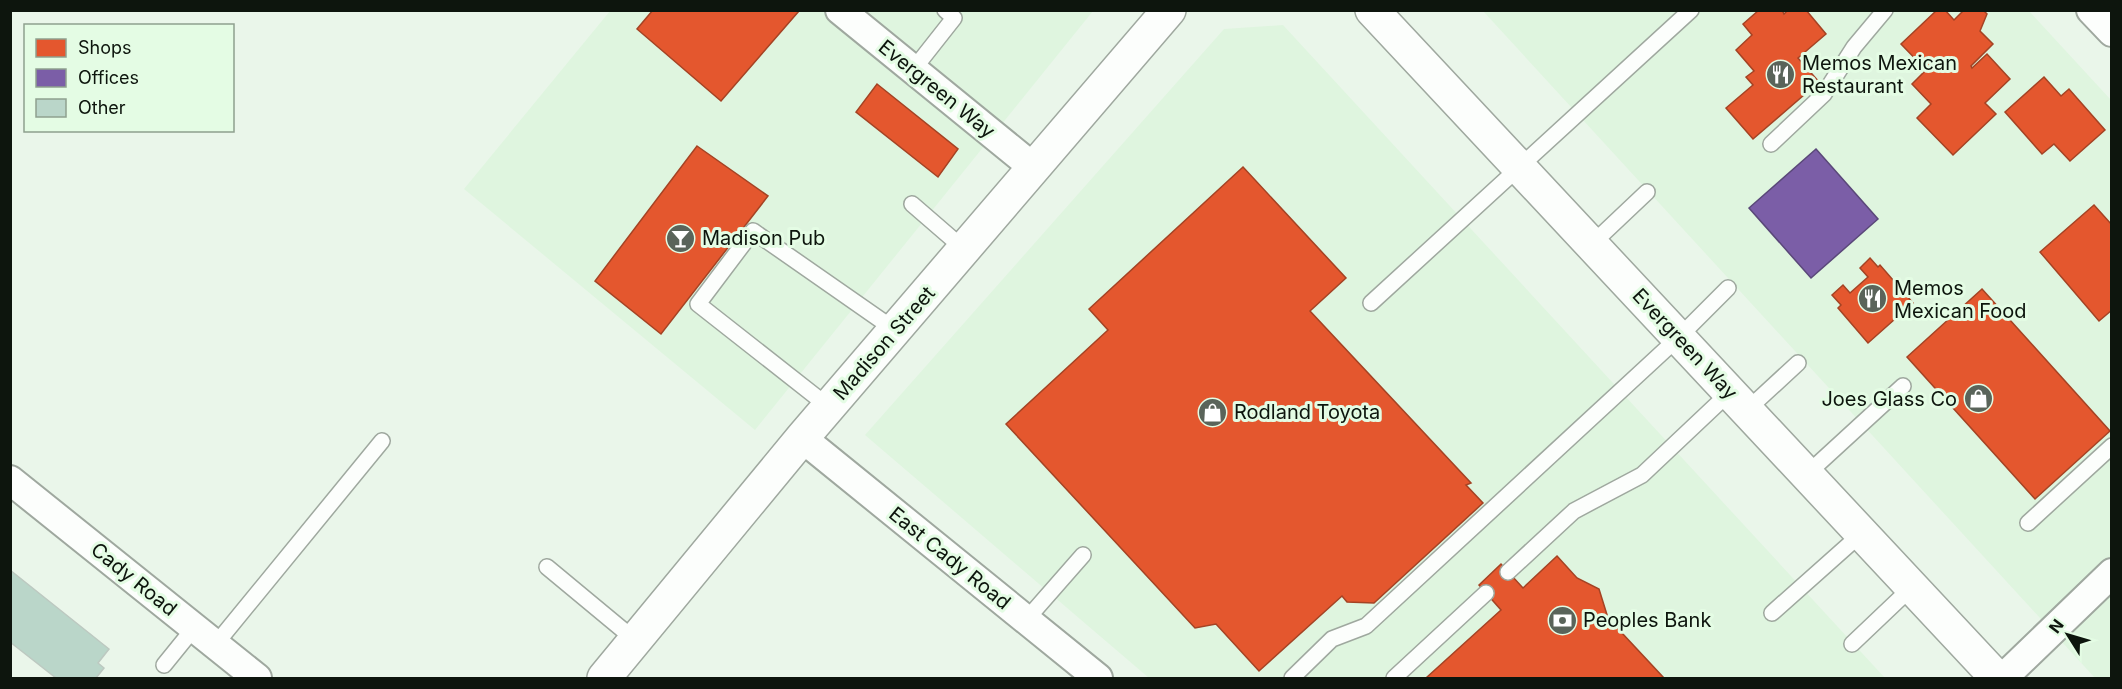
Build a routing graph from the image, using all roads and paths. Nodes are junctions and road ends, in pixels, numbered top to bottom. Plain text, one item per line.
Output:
1 (1169, 10) edge
2 (1372, 10) edge
3 (1691, 10) edge
4 (1885, 10) edge
5 (835, 14) edge
6 (949, 14) edge
7 (913, 70) junction
8 (1771, 144) dead end
9 (1034, 168) junction
10 (1520, 168) junction
11 (1647, 192) dead end
12 (912, 204) dead end
13 (1592, 244) junction
14 (964, 249) junction
15 (1728, 288) dead end
16 (1371, 303) dead end
17 (895, 330) junction
18 (1678, 337) junction
19 (1798, 363) dead end
20 (1903, 386) dead end
21 (1738, 401) junction
22 (829, 407) junction
23 (802, 438) junction
24 (382, 441) dead end
25 (2112, 446) edge
26 (1807, 474) junction
27 (10, 480) edge
28 (2028, 523) dead end
29 (1862, 533) junction
30 (1083, 555) dead end
31 (547, 567) dead end
32 (1508, 572) dead end
33 (2112, 573) edge
34 (1912, 587) junction
35 (1486, 593) dead end
36 (1773, 613) dead end
37 (1026, 620) junction
38 (204, 636) junction
39 (635, 640) junction
40 (1852, 644) dead end
41 (164, 665) dead end
42 (257, 678) edge
43 (604, 678) edge
44 (1098, 678) edge
45 (1292, 678) edge
46 (1394, 678) edge
47 (1997, 678) edge
48 (2003, 678) edge

1 - 9 main road, Madison Street
2 - 10 main road, Evergreen Way
3 - 10 lane
4 - 8 lane
5 - 7 street, Evergreen Way
6 - 7 lane
7 - 9 street, Evergreen Way
9 - 14 main road, Madison Street
10 - 13 main road, Evergreen Way
10 - 16 lane
11 - 13 lane
12 - 14 lane
13 - 18 main road, Evergreen Way
14 - 17 main road, Madison Street
15 - 18 lane
17 - 22 main road, Madison Street
17 - 22 lane
18 - 21 main road, Evergreen Way
18 - 45 lane
19 - 21 lane
20 - 26 lane
21 - 26 main road, Evergreen Way
21 - 32 lane
22 - 23 main road, Madison Street
23 - 37 street, East Cady Road
23 - 39 main road, Madison Street
24 - 38 lane
25 - 28 lane
26 - 29 main road, Evergreen Way
27 - 38 street, Cady Road
29 - 34 main road, Evergreen Way
29 - 36 lane
30 - 37 lane
31 - 39 lane
33 - 48 street
34 - 40 lane
34 - 47 main road, Evergreen Way
35 - 46 lane
37 - 44 street, East Cady Road
38 - 41 lane
38 - 42 street, Cady Road
39 - 43 main road, Madison Street

